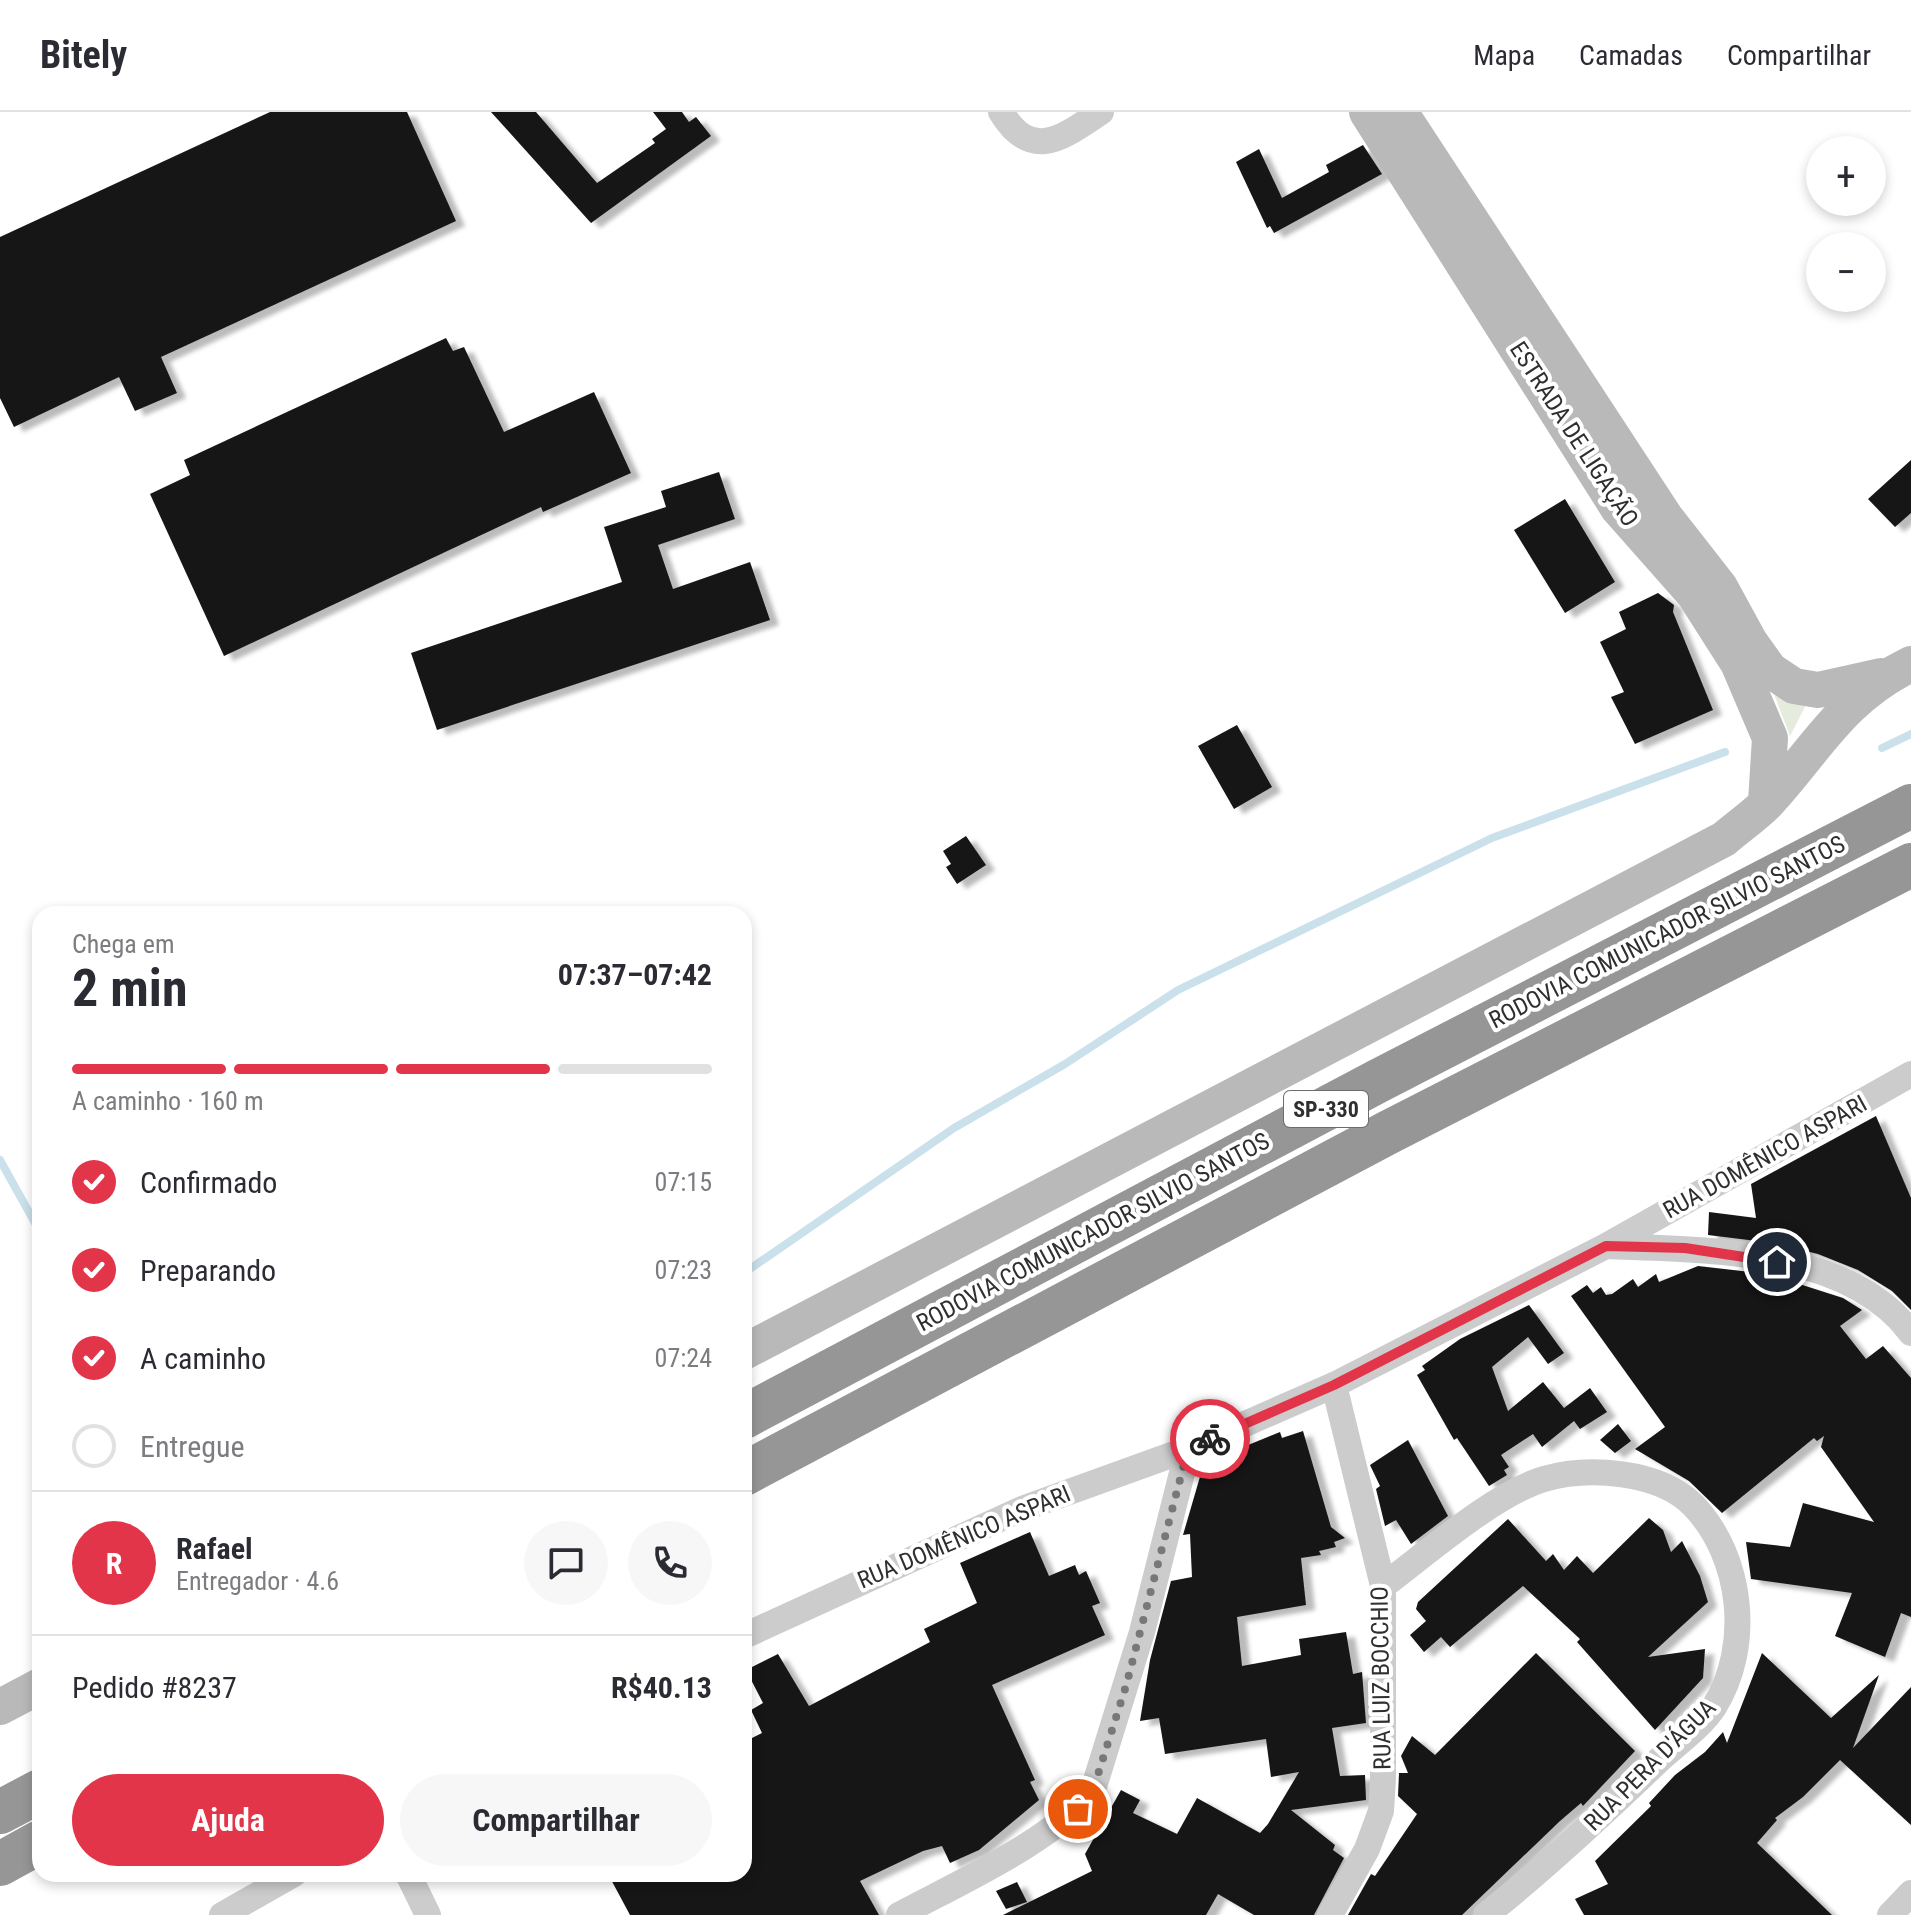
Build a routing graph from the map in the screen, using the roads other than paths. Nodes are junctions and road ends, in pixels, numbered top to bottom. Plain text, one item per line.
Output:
1 (1001, 112) edge
2 (1101, 112) edge
3 (1367, 112) edge
4 (1400, 112) edge
5 (1900, 669) edge
6 (1766, 804) junction
7 (1911, 806) edge
8 (1911, 865) edge
9 (1870, 887) junction
10 (1911, 898) edge
11 (1911, 1074) edge
12 (1606, 1246) junction
13 (1911, 1333) edge
14 (752, 1348) edge
15 (1334, 1385) junction
16 (752, 1413) edge
17 (1188, 1449) junction
18 (752, 1470) edge
19 (1383, 1586) junction
20 (752, 1632) edge
21 (32, 1690) edge
22 (0, 1707) edge
23 (32, 1795) edge
24 (0, 1812) edge
25 (280, 1882) edge
26 (412, 1882) edge
27 (1911, 1893) edge
28 (222, 1915) edge
29 (428, 1915) edge
30 (899, 1915) edge
31 (1330, 1915) edge
32 (1486, 1915) edge
33 (1890, 1915) edge

1 - 2 street
3 - 6 main road, ESTRADA DE LIGAÇÃO
4 - 5 main road, ESTRADA DE LIGAÇÃO
5 - 6 main road
6 - 14 main road
7 - 16 highway, RODOVIA COMUNICADOR SILVIO SANTOS / SP-330
8 - 9 highway, SP-330
9 - 10 highway
9 - 18 highway, SP-330
11 - 12 street, RUA DOMÊNICO ASPARI
12 - 13 street
12 - 15 street, RUA DOMÊNICO ASPARI
15 - 17 street, RUA DOMÊNICO ASPARI
15 - 19 street, RUA LUIZ BOCCHIO
17 - 20 street, RUA DOMÊNICO ASPARI
17 - 30 street
19 - 31 street, RUA LUIZ BOCCHIO
19 - 32 street, RUA PERA D'ÁGUA
21 - 22 main road
23 - 24 highway
25 - 28 street
26 - 29 street
27 - 33 street

